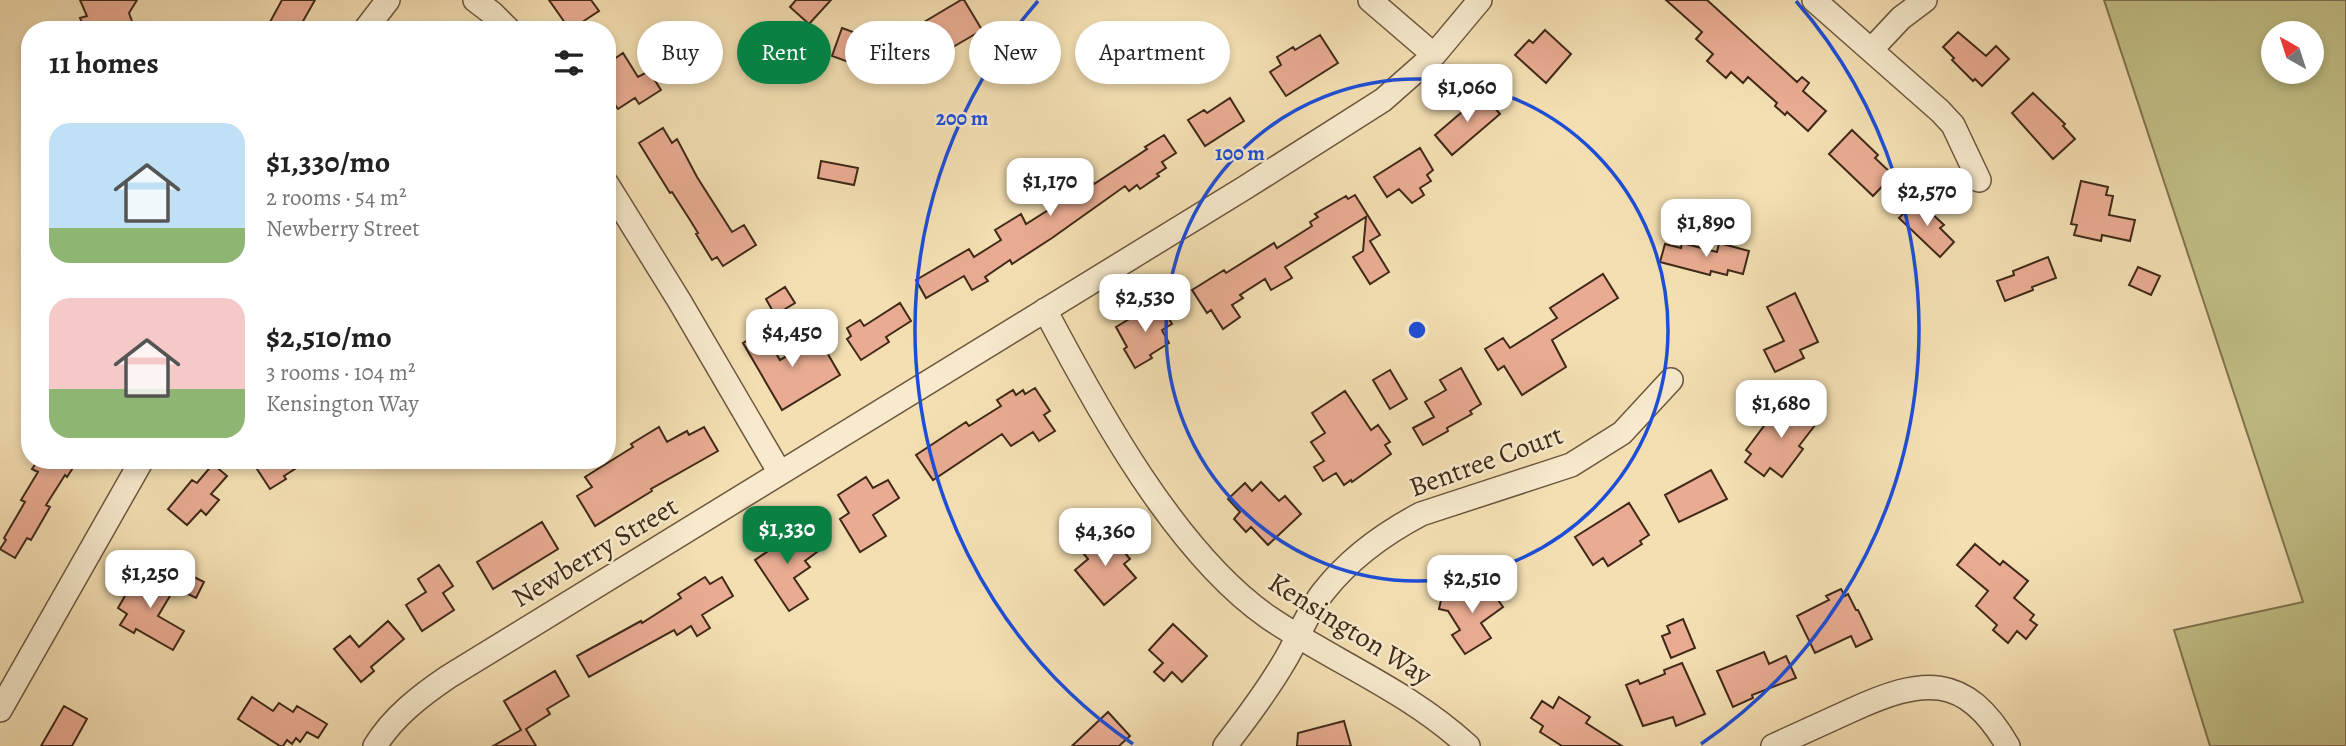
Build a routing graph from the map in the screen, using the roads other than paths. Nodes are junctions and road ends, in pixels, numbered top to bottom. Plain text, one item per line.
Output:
1 (388, 0) edge
2 (475, 0) edge
3 (1370, 0) edge
4 (1480, 0) edge
5 (1814, 0) edge
6 (1904, 0) edge
7 (1926, 0) edge
8 (372, 21) edge
9 (500, 21) edge
10 (1866, 45) junction
11 (1434, 55) junction
12 (1979, 180) dead end
13 (616, 199) edge
14 (1045, 310) junction
15 (1671, 380) dead end
16 (137, 469) edge
17 (780, 473) junction
18 (1299, 635) junction
19 (0, 710) edge
20 (375, 746) edge
21 (1225, 746) edge
22 (1468, 746) edge
23 (1773, 746) edge
24 (2008, 746) edge

1 - 8 street
2 - 9 street
3 - 11 street
4 - 11 street, Newberry Street
5 - 10 street
6 - 10 street
7 - 10 street
10 - 12 street
11 - 14 street, Newberry Street
13 - 17 street
14 - 17 street, Newberry Street
14 - 18 street, Kensington Way
15 - 18 street, Bentree Court
16 - 19 street
17 - 20 street, Newberry Street
18 - 21 street, Bentree Court
18 - 22 street, Kensington Way
23 - 24 street

